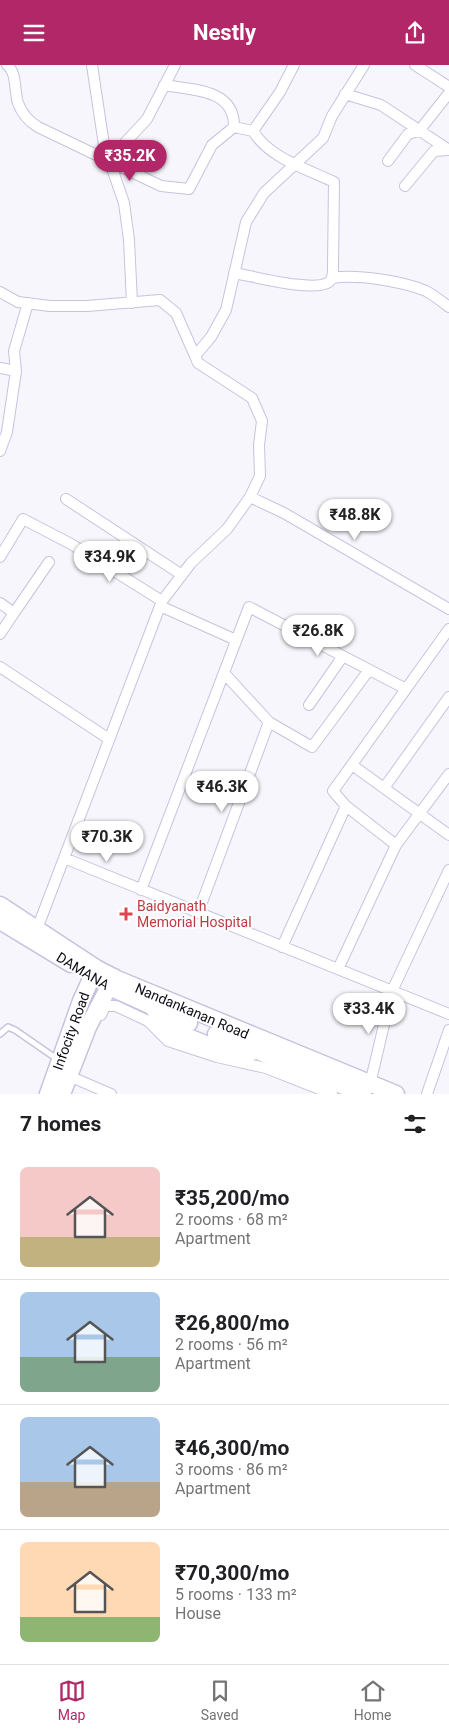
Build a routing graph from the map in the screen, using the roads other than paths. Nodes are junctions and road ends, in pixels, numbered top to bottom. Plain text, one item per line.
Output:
1 (6, 65) edge
2 (92, 65) edge
3 (175, 65) edge
4 (294, 65) edge
5 (364, 65) edge
6 (415, 65) edge
7 (164, 85) junction
8 (449, 87) edge
9 (449, 93) edge
10 (345, 94) junction
11 (234, 127) junction
12 (253, 131) junction
13 (419, 131) junction
14 (448, 150) edge
15 (109, 160) junction
16 (388, 161) dead end
17 (296, 164) junction
18 (405, 186) dead end
19 (234, 273) junction
20 (332, 278) junction
21 (0, 292) edge
22 (28, 303) junction
23 (132, 303) junction
24 (449, 307) edge
25 (195, 356) junction
26 (0, 368) edge
27 (16, 371) junction
28 (0, 451) edge
29 (250, 497) junction
30 (66, 499) dead end
31 (0, 557) edge
32 (49, 562) dead end
33 (182, 575) junction
34 (0, 603) edge
35 (161, 603) junction
36 (449, 609) edge
37 (14, 613) junction
38 (449, 629) edge
39 (0, 633) edge
40 (236, 640) junction
41 (343, 656) junction
42 (0, 667) edge
43 (369, 670) junction
44 (224, 673) junction
45 (406, 689) junction
46 (449, 697) edge
47 (309, 705) dead end
48 (269, 722) junction
49 (110, 739) junction
50 (352, 765) junction
51 (449, 774) edge
52 (384, 788) junction
53 (346, 806) junction
54 (420, 814) junction
55 (449, 835) edge
56 (396, 845) junction
57 (64, 858) junction
58 (448, 872) edge
59 (141, 890) junction
60 (0, 905) edge
61 (198, 913) junction
62 (1, 924) edge
63 (37, 929) junction
64 (282, 947) junction
65 (338, 969) junction
66 (94, 973) junction
67 (112, 982) junction
68 (392, 991) junction
69 (449, 1014) edge
70 (449, 1030) edge
71 (0, 1034) edge
72 (60, 1061) junction
73 (73, 1077) junction
74 (367, 1089) edge
75 (48, 1094) edge
76 (62, 1094) edge
77 (70, 1094) edge
78 (111, 1094) edge
79 (332, 1094) edge
80 (396, 1094) edge
81 (427, 1094) edge

1 - 15 street
2 - 15 street
3 - 7 street
4 - 12 street
5 - 10 street
6 - 8 street
7 - 11 street
7 - 15 street
9 - 13 street
10 - 13 street
10 - 17 street
11 - 12 street
11 - 15 street
12 - 17 street
13 - 14 street
13 - 16 street
14 - 18 street
15 - 23 street
17 - 19 street
17 - 20 street
19 - 20 street
19 - 25 street
20 - 24 street
21 - 22 street
22 - 23 street
22 - 27 street
23 - 25 street
25 - 29 street
26 - 27 street
27 - 28 street
29 - 33 street
29 - 36 street
30 - 33 street
31 - 35 street
32 - 37 street
33 - 35 street
34 - 37 street
35 - 40 street
35 - 49 street
37 - 39 street
38 - 45 street
40 - 41 street
40 - 44 street
41 - 43 street
41 - 47 street
42 - 49 street
43 - 45 street
43 - 48 street
44 - 48 street
44 - 59 street
45 - 50 street
46 - 52 street
48 - 61 street
49 - 57 street
50 - 52 street
50 - 53 street
51 - 54 street
52 - 54 street
53 - 56 street
53 - 64 street
54 - 55 street
54 - 56 street
56 - 65 street
57 - 59 street
57 - 63 street
58 - 68 street
59 - 61 street
60 - 63 main road
61 - 64 street
62 - 66 main road, DAMANA
63 - 66 main road
64 - 65 street
65 - 68 street
66 - 67 main road, DAMANA
66 - 72 main road, Infocity Road
67 - 73 main road, Infocity Road
67 - 74 main road, Nandankanan Road
67 - 74 main road, DAMANA
68 - 69 street
68 - 74 street
70 - 81 street
71 - 72 lane
72 - 75 main road, Infocity Road
73 - 76 main road, Infocity Road
73 - 77 street
73 - 78 street
73 - 79 street
74 - 80 main road, Nandankanan Road

